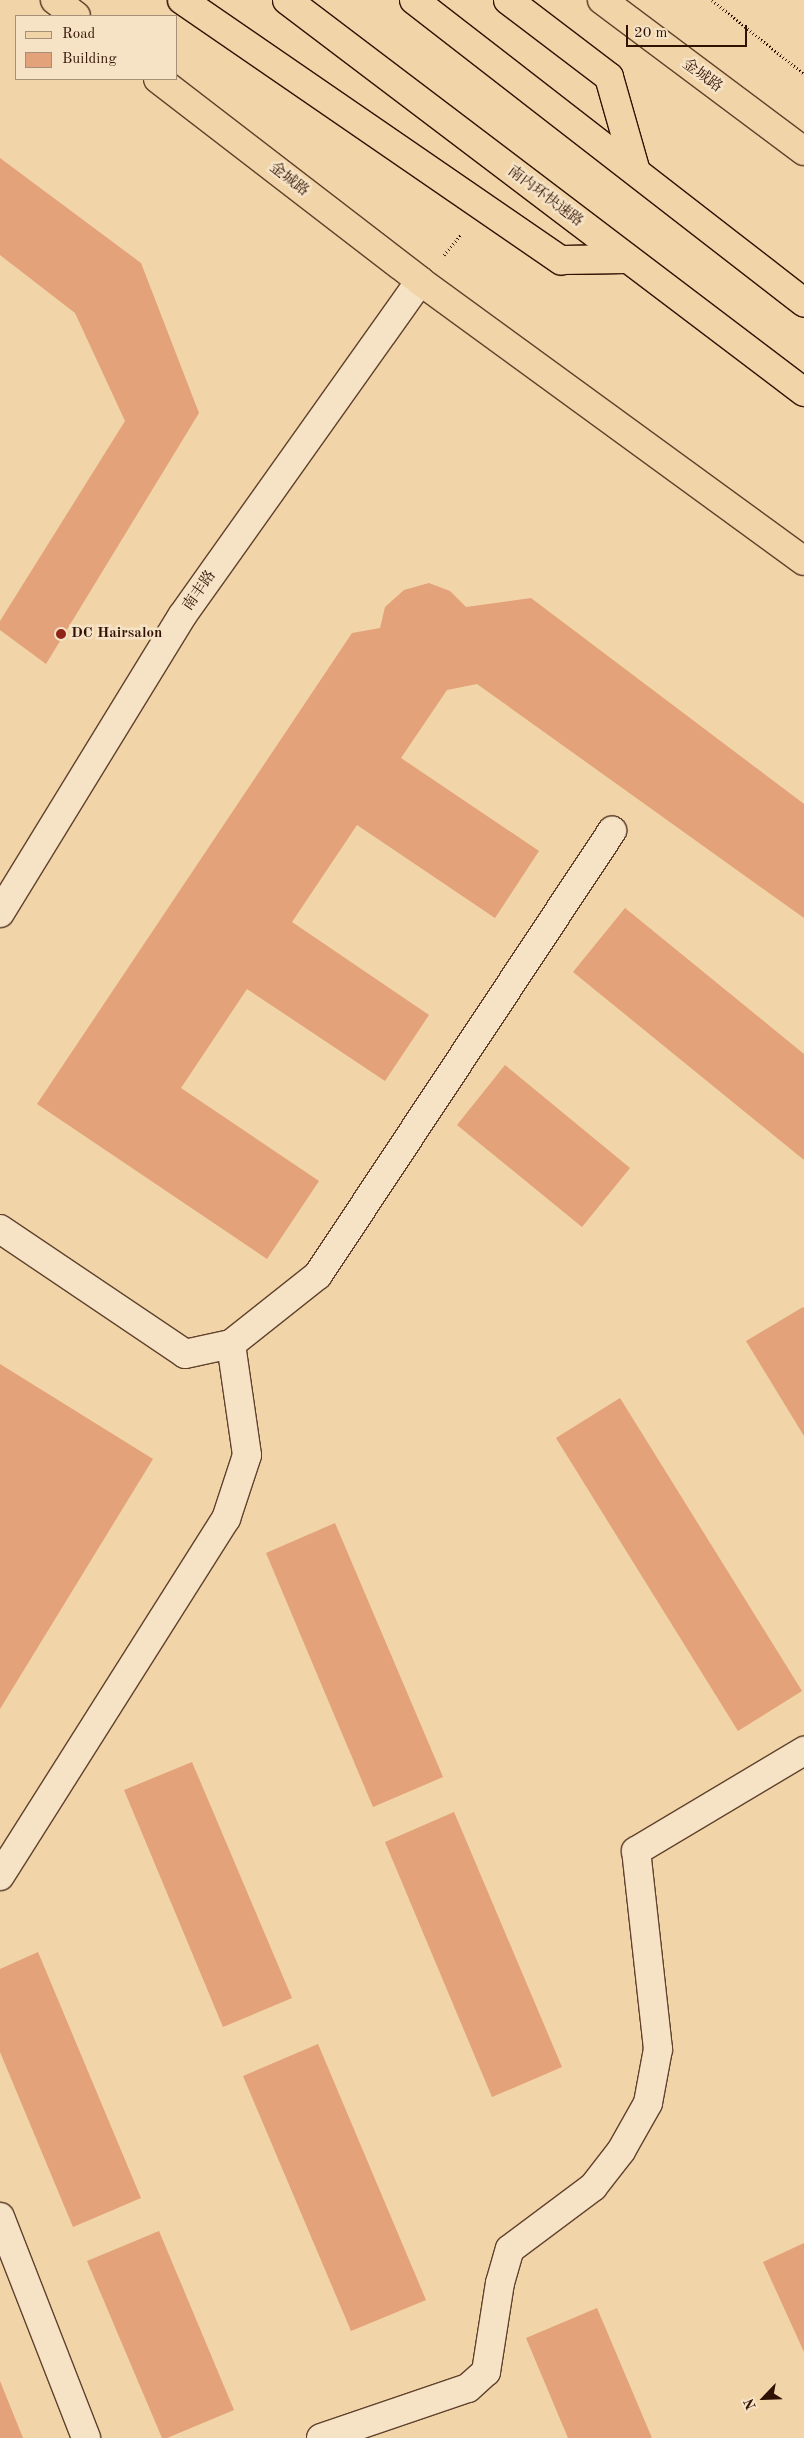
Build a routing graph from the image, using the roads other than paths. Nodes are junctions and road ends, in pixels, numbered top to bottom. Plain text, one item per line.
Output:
1 (55, 0) edge
2 (182, 0) edge
3 (287, 0) edge
4 (414, 0) edge
5 (508, 0) edge
6 (602, 0) edge
7 (75, 15) edge
8 (159, 80) edge
9 (804, 151) edge
10 (635, 168) junction
11 (628, 259) junction
12 (420, 281) junction
13 (804, 304) edge
14 (804, 392) edge
15 (804, 561) edge
16 (612, 831) dead end
17 (0, 913) edge
18 (0, 1229) edge
19 (231, 1344) junction
20 (804, 1751) edge
21 (0, 1876) edge
22 (0, 2217) edge
23 (86, 2438) edge
24 (321, 2438) edge

1 - 7 main road
2 - 11 main road, bridge
3 - 11 main road, 南内环快速路, bridge
4 - 10 main road, bridge
5 - 10 main road, bridge
6 - 9 main road, 金城路
8 - 12 main road, 金城路
10 - 13 main road, bridge
11 - 14 main road, 南内环快速路, bridge
12 - 15 main road, 金城路
12 - 17 street, 南丰路
16 - 19 street
18 - 19 street
19 - 21 street
20 - 24 street
22 - 23 street

